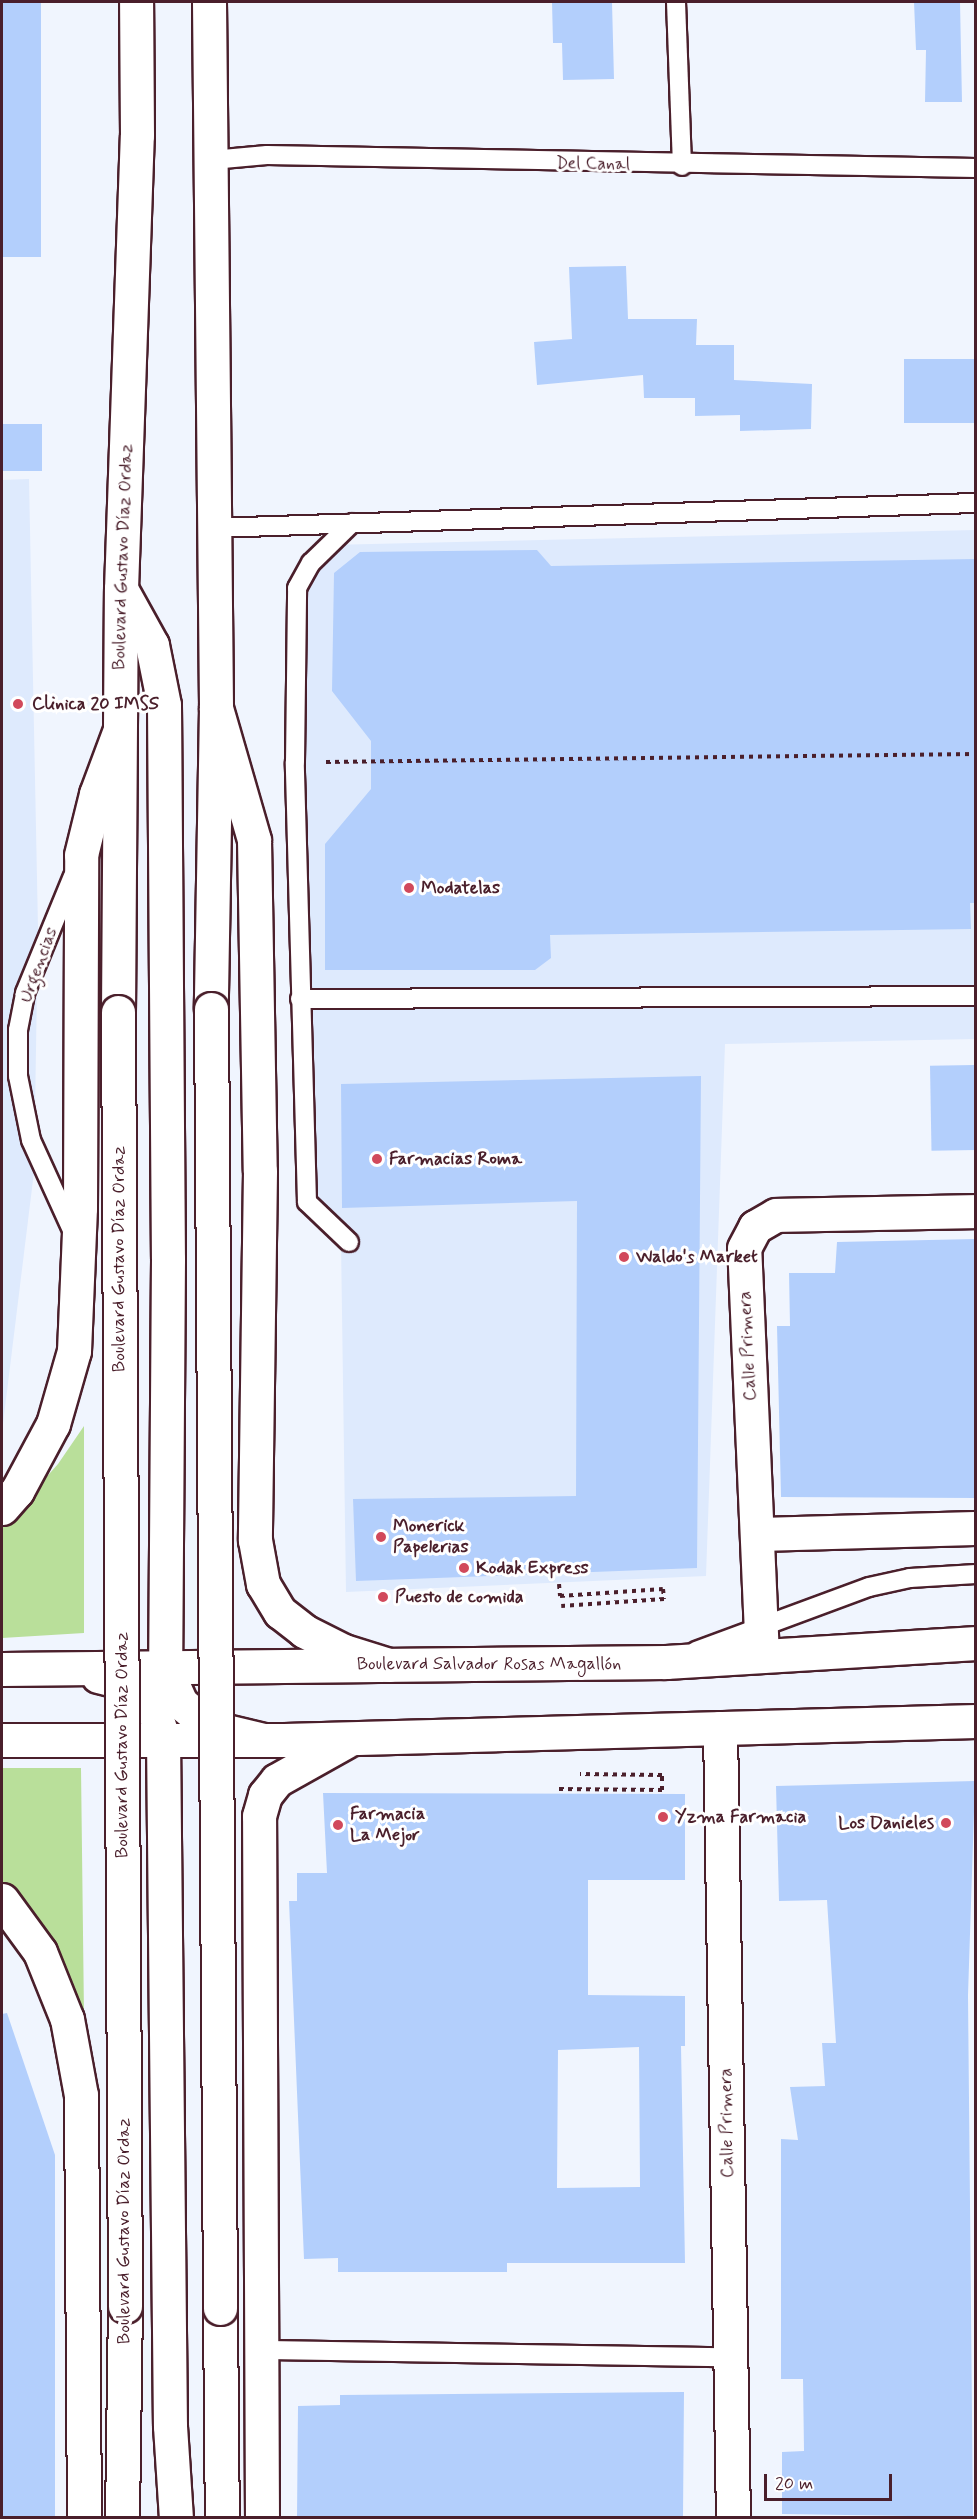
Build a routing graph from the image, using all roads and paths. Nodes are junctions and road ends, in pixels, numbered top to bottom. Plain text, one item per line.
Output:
1 (136, 2) edge
2 (209, 2) edge
3 (676, 2) edge
4 (212, 160) junction
5 (682, 166) junction
6 (975, 168) edge
7 (975, 503) edge
8 (352, 523) junction
9 (213, 528) junction
10 (121, 590) junction
11 (216, 708) junction
12 (119, 732) junction
13 (975, 754) edge
14 (295, 762) junction
15 (81, 855) junction
16 (975, 996) edge
17 (300, 999) junction
18 (975, 1211) edge
19 (349, 1242) dead end
20 (78, 1247) junction
21 (2, 1508) edge
22 (975, 1528) edge
23 (758, 1534) junction
24 (975, 1574) edge
25 (559, 1584) dead end
26 (561, 1606) dead end
27 (761, 1641) junction
28 (975, 1643) edge
29 (389, 1665) junction
30 (165, 1667) junction
31 (64, 1668) junction
32 (2, 1669) edge
33 (975, 1720) edge
34 (720, 1728) junction
35 (163, 1737) junction
36 (354, 1738) junction
37 (2, 1740) edge
38 (264, 1740) junction
39 (573, 1774) dead end
40 (560, 1789) dead end
41 (2, 1899) edge
42 (261, 2350) junction
43 (730, 2357) junction
44 (84, 2517) edge
45 (122, 2517) edge
46 (176, 2517) edge
47 (222, 2517) edge
48 (262, 2517) edge
49 (733, 2517) edge

1 - 10 main road, Boulevard Gustavo Díaz Ordaz
2 - 4 main road
3 - 5 lane
4 - 5 lane, Del Canal
4 - 9 main road
5 - 6 lane, Del Canal
7 - 8 lane
8 - 9 lane
8 - 14 lane
9 - 11 main road
10 - 12 main road, Boulevard Gustavo Díaz Ordaz
10 - 30 main road
11 - 29 main road
11 - 47 main road, bridge
12 - 15 main road
12 - 45 main road, Boulevard Gustavo Díaz Ordaz, bridge
13 - 14 path
14 - 17 lane
15 - 20 main road
15 - 20 lane, Urgencias
16 - 17 lane
17 - 19 lane
18 - 23 main road, Calle Primera
20 - 21 main road
22 - 23 main road
23 - 27 main road, Calle Primera
24 - 27 lane
25 - 26 path
27 - 28 main road, Boulevard Salvador Rosas Magallón
27 - 29 main road, Boulevard Salvador Rosas Magallón
29 - 30 main road, Boulevard Salvador Rosas Magallón
30 - 31 main road, Boulevard Salvador Rosas Magallón
30 - 38 main road
31 - 32 main road, Boulevard Salvador Rosas Magallón
31 - 35 main road
33 - 34 main road
34 - 36 main road
34 - 43 main road, Calle Primera
35 - 37 main road
35 - 38 main road
35 - 46 main road
36 - 38 main road
36 - 42 main road
39 - 40 path
41 - 44 main road
42 - 43 lane
42 - 48 main road
43 - 49 main road, Calle Primera

